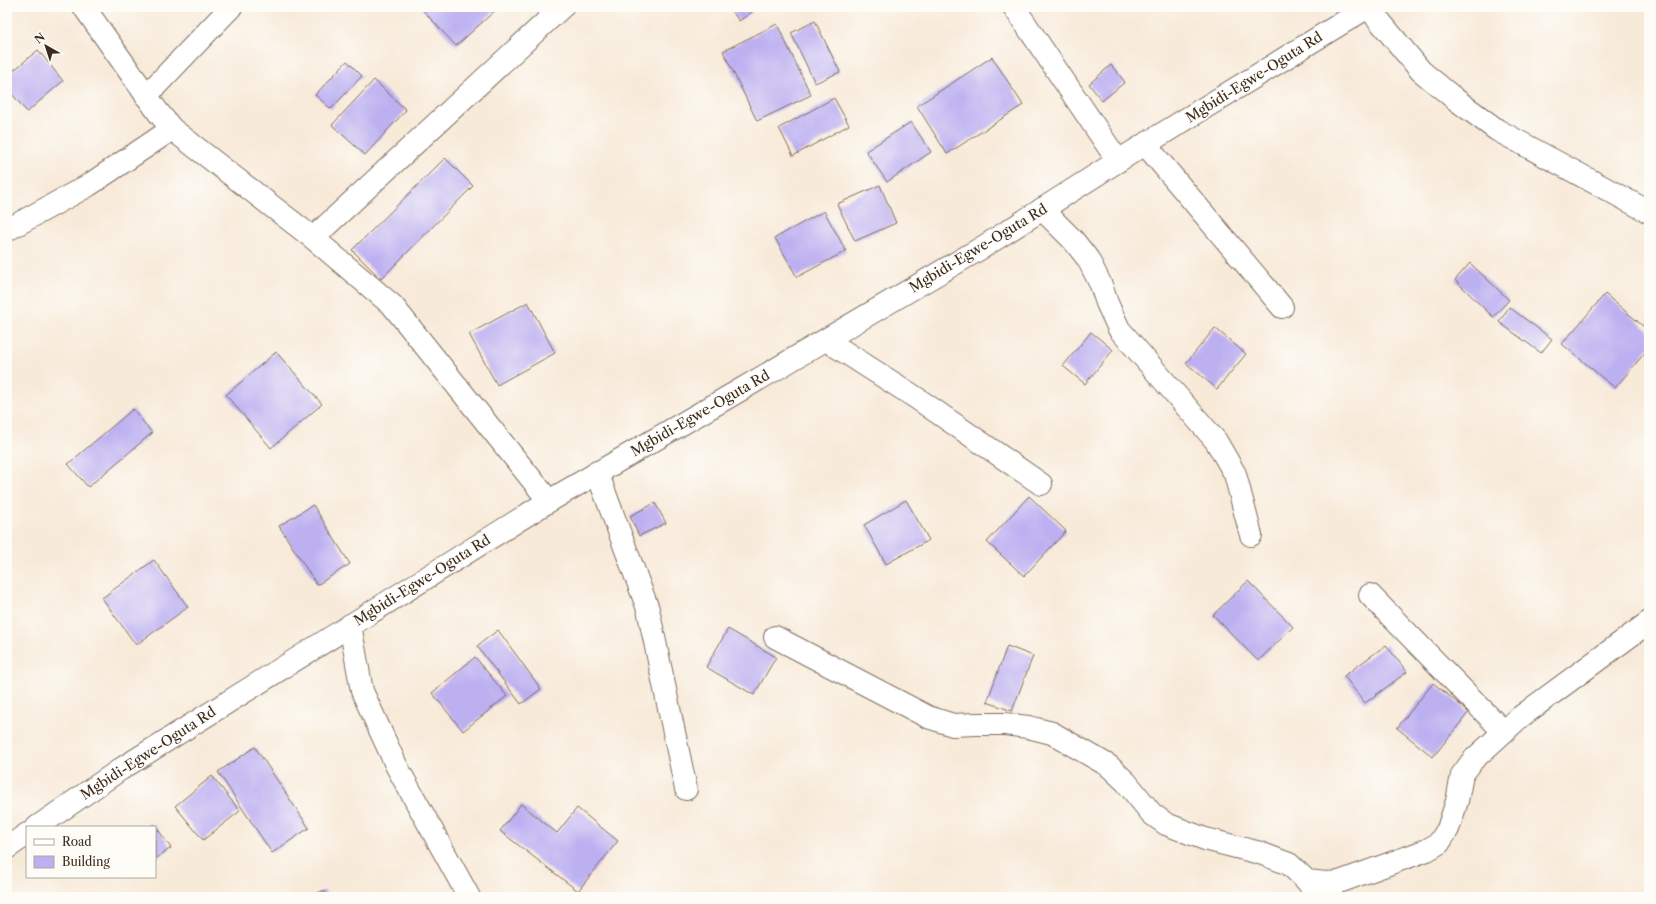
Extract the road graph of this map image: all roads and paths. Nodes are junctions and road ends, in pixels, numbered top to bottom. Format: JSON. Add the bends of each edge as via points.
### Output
{"nodes":[{"id":1,"x":84,"y":7,"type":"edge"},
{"id":2,"x":232,"y":7,"type":"edge"},
{"id":3,"x":562,"y":7,"type":"edge"},
{"id":4,"x":1014,"y":7,"type":"edge"},
{"id":5,"x":1368,"y":7,"type":"edge"},
{"id":6,"x":146,"y":96,"type":"junction"},
{"id":7,"x":172,"y":129,"type":"junction"},
{"id":8,"x":1145,"y":144,"type":"junction"},
{"id":9,"x":1118,"y":161,"type":"junction"},
{"id":10,"x":1042,"y":209,"type":"junction"},
{"id":11,"x":1649,"y":212,"type":"edge"},
{"id":12,"x":7,"y":230,"type":"edge"},
{"id":13,"x":313,"y":238,"type":"junction"},
{"id":14,"x":1282,"y":307,"type":"dead end"},
{"id":15,"x":826,"y":340,"type":"junction"},
{"id":16,"x":597,"y":472,"type":"junction"},
{"id":17,"x":1041,"y":484,"type":"dead end"},
{"id":18,"x":549,"y":501,"type":"junction"},
{"id":19,"x":1251,"y":535,"type":"dead end"},
{"id":20,"x":1370,"y":595,"type":"dead end"},
{"id":21,"x":1649,"y":622,"type":"edge"},
{"id":22,"x":350,"y":625,"type":"junction"},
{"id":23,"x":775,"y":638,"type":"dead end"},
{"id":24,"x":1504,"y":732,"type":"junction"},
{"id":25,"x":686,"y":789,"type":"dead end"},
{"id":26,"x":38,"y":826,"type":"edge"},
{"id":27,"x":26,"y":835,"type":"edge"},
{"id":28,"x":7,"y":848,"type":"edge"},
{"id":29,"x":1312,"y":889,"type":"edge"},
{"id":30,"x":469,"y":897,"type":"edge"}],
"edges":[{"from":1,"to":6,"type":"street"},
{"from":2,"to":6,"type":"street"},
{"from":3,"to":13,"type":"street"},
{"from":4,"to":9,"type":"street"},
{"from":5,"to":8,"type":"street","name":"Mgbidi-Egwe-Oguta Rd"},
{"from":5,"to":11,"type":"street","via":[[1422,71],[1497,130]]},
{"from":6,"to":7,"type":"street"},
{"from":7,"to":12,"type":"street","via":[[89,185]]},
{"from":7,"to":13,"type":"street"},
{"from":8,"to":9,"type":"street","name":"Mgbidi-Egwe-Oguta Rd"},
{"from":8,"to":14,"type":"street"},
{"from":9,"to":10,"type":"street","name":"Mgbidi-Egwe-Oguta Rd"},
{"from":10,"to":15,"type":"street","name":"Mgbidi-Egwe-Oguta Rd"},
{"from":10,"to":19,"type":"street","via":[[1088,259],[1119,329],[1216,441],[1235,474]]},
{"from":13,"to":18,"type":"street","via":[[393,306]]},
{"from":15,"to":16,"type":"street","name":"Mgbidi-Egwe-Oguta Rd"},
{"from":15,"to":17,"type":"street","via":[[915,397]]},
{"from":16,"to":18,"type":"street","name":"Mgbidi-Egwe-Oguta Rd"},
{"from":16,"to":25,"type":"street","via":[[648,609]]},
{"from":18,"to":22,"type":"street","name":"Mgbidi-Egwe-Oguta Rd"},
{"from":20,"to":24,"type":"street"},
{"from":21,"to":24,"type":"street","via":[[1519,718]]},
{"from":22,"to":26,"type":"street","name":"Mgbidi-Egwe-Oguta Rd","via":[[120,768]]},
{"from":22,"to":30,"type":"street","via":[[362,691],[397,767]]},
{"from":23,"to":29,"type":"street","via":[[928,717],[953,725],[1005,724],[1052,733],[1109,766],[1152,814],[1166,824],[1205,839],[1260,853],[1289,864]]},
{"from":24,"to":29,"type":"street","via":[[1473,760],[1462,775],[1448,829],[1439,843],[1339,882],[1326,883]]},
{"from":27,"to":28,"type":"street"}]}
